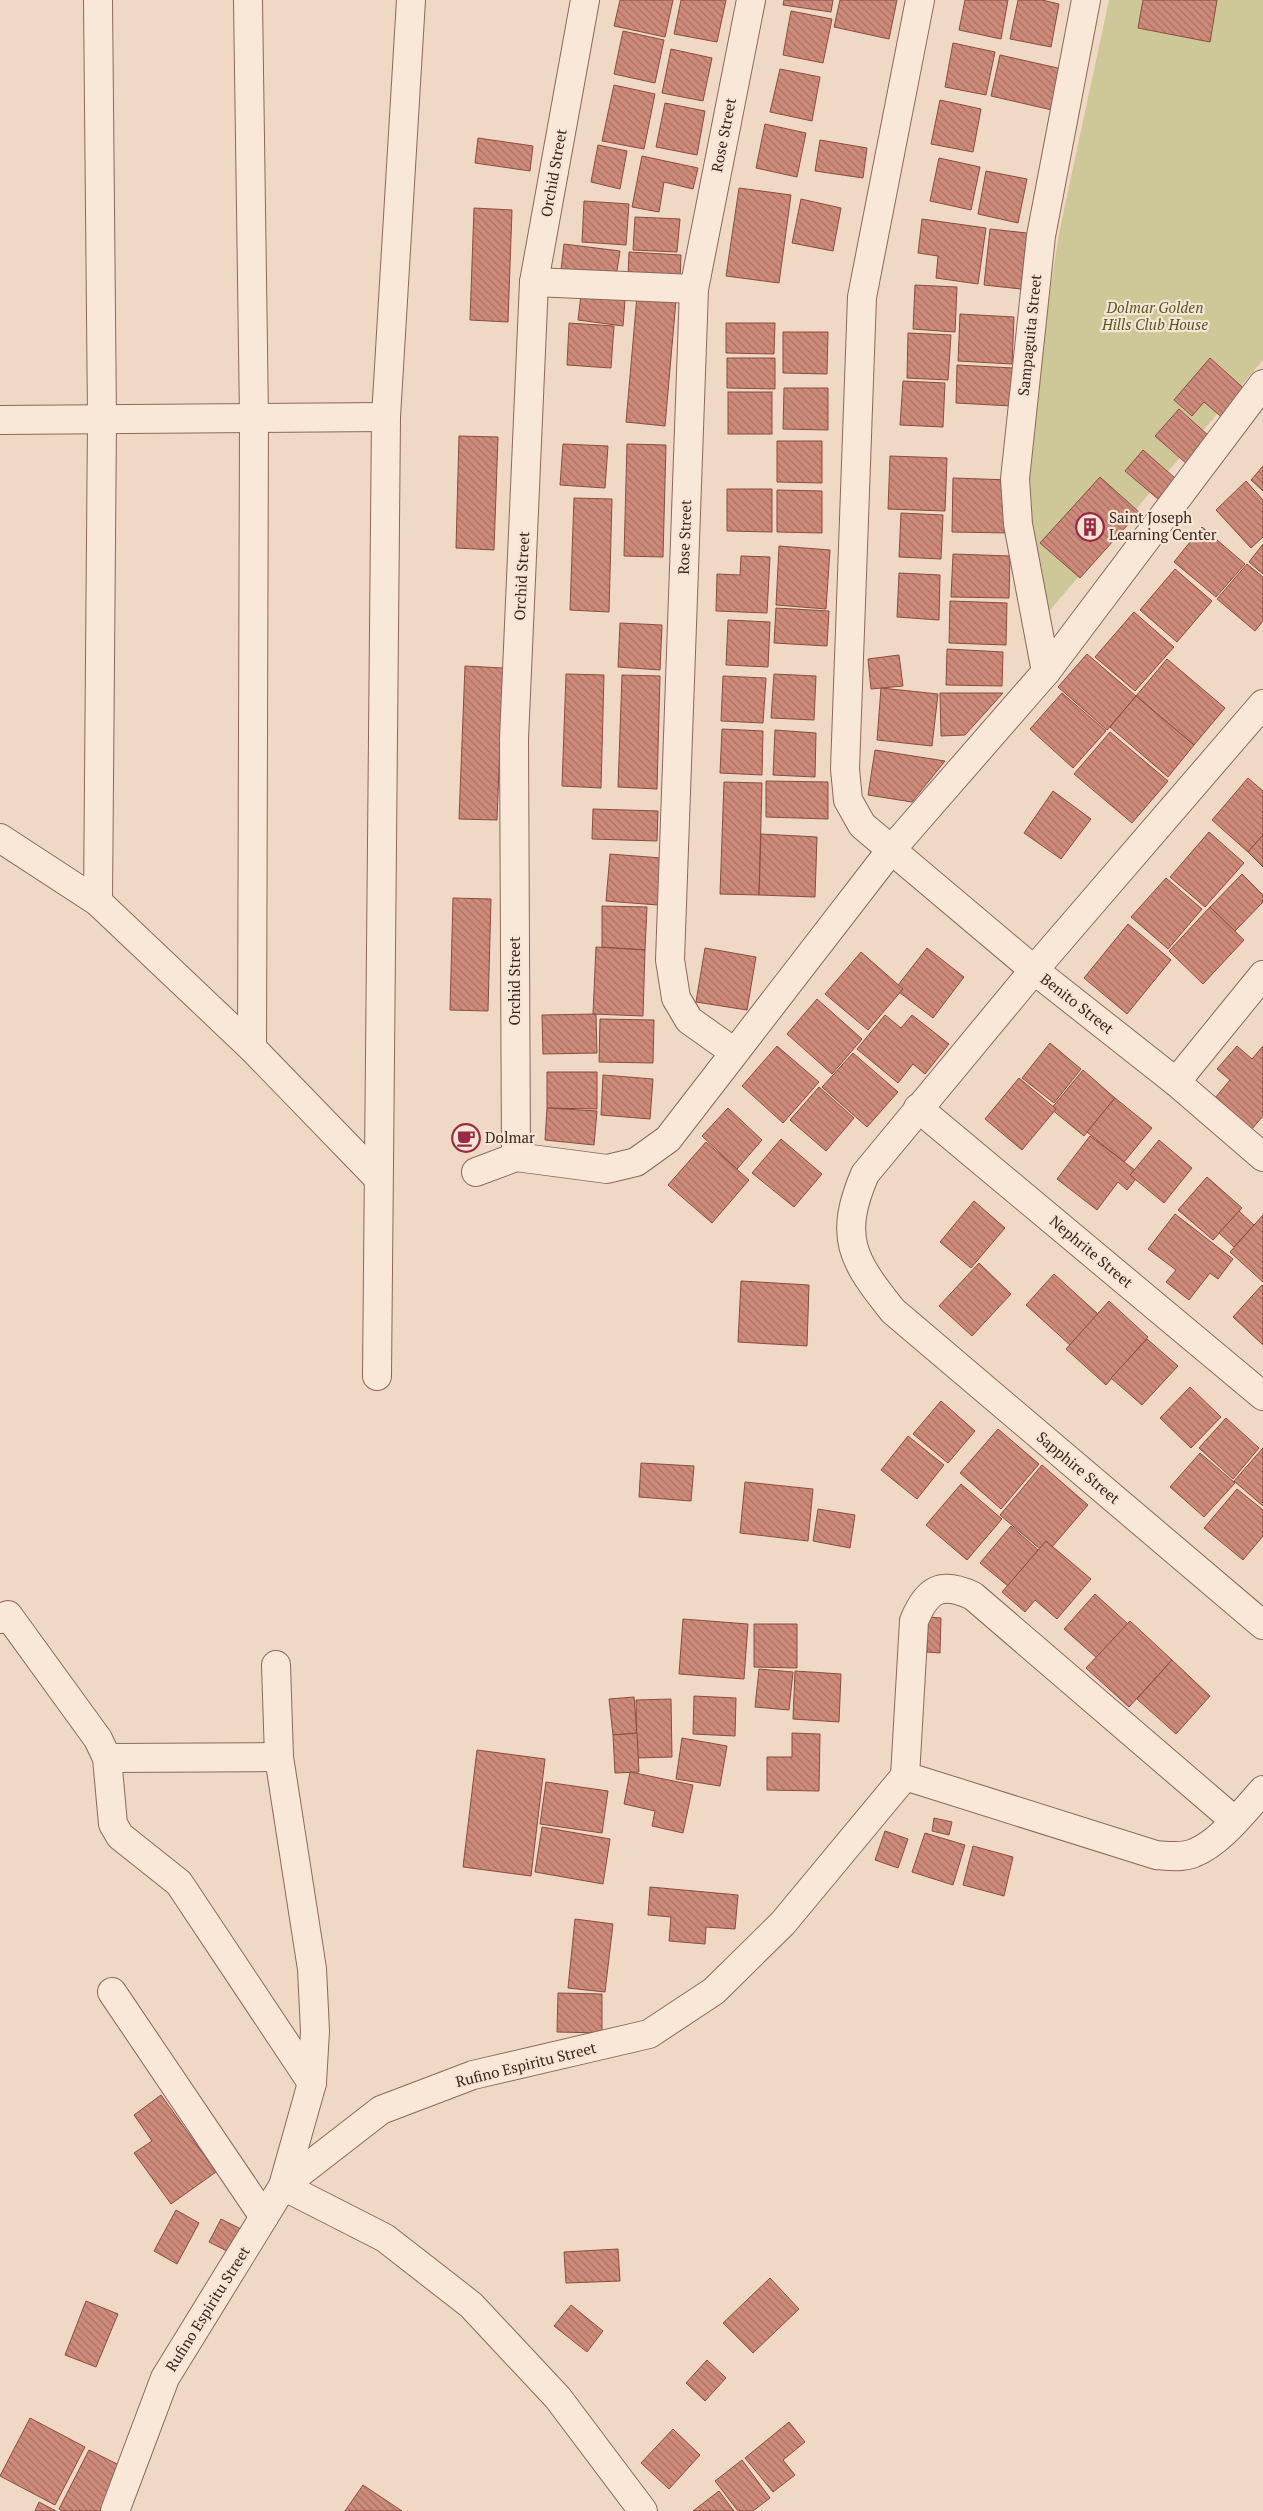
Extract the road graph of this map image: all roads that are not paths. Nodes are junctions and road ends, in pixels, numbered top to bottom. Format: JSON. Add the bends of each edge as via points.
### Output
{"nodes":[{"id":1,"x":98,"y":0,"type":"edge"},
{"id":2,"x":248,"y":0,"type":"edge"},
{"id":3,"x":411,"y":0,"type":"edge"},
{"id":4,"x":585,"y":0,"type":"edge"},
{"id":5,"x":751,"y":0,"type":"edge"},
{"id":6,"x":920,"y":0,"type":"edge"},
{"id":7,"x":1086,"y":0,"type":"edge"},
{"id":8,"x":534,"y":282,"type":"junction"},
{"id":9,"x":694,"y":289,"type":"junction"},
{"id":10,"x":1263,"y":384,"type":"edge"},
{"id":11,"x":386,"y":417,"type":"junction"},
{"id":12,"x":254,"y":418,"type":"junction"},
{"id":13,"x":102,"y":419,"type":"junction"},
{"id":14,"x":0,"y":420,"type":"edge"},
{"id":15,"x":1046,"y":672,"type":"junction"},
{"id":16,"x":1263,"y":704,"type":"edge"},
{"id":17,"x":0,"y":838,"type":"edge"},
{"id":18,"x":891,"y":850,"type":"junction"},
{"id":19,"x":98,"y":902,"type":"junction"},
{"id":20,"x":1034,"y":970,"type":"junction"},
{"id":21,"x":1263,"y":975,"type":"edge"},
{"id":22,"x":252,"y":1048,"type":"junction"},
{"id":23,"x":734,"y":1052,"type":"junction"},
{"id":24,"x":1176,"y":1082,"type":"junction"},
{"id":25,"x":918,"y":1108,"type":"junction"},
{"id":26,"x":516,"y":1157,"type":"junction"},
{"id":27,"x":1263,"y":1157,"type":"edge"},
{"id":28,"x":476,"y":1172,"type":"dead end"},
{"id":29,"x":377,"y":1177,"type":"junction"},
{"id":30,"x":377,"y":1376,"type":"dead end"},
{"id":31,"x":1263,"y":1396,"type":"edge"},
{"id":32,"x":0,"y":1619,"type":"edge"},
{"id":33,"x":1263,"y":1625,"type":"edge"},
{"id":34,"x":276,"y":1665,"type":"dead end"},
{"id":35,"x":279,"y":1757,"type":"junction"},
{"id":36,"x":106,"y":1758,"type":"junction"},
{"id":37,"x":905,"y":1776,"type":"junction"},
{"id":38,"x":1263,"y":1790,"type":"edge"},
{"id":39,"x":1235,"y":1821,"type":"junction"},
{"id":40,"x":112,"y":1992,"type":"dead end"},
{"id":41,"x":312,"y":2083,"type":"junction"},
{"id":42,"x":283,"y":2186,"type":"junction"},
{"id":43,"x":264,"y":2217,"type":"junction"},
{"id":44,"x":115,"y":2511,"type":"edge"},
{"id":45,"x":644,"y":2511,"type":"edge"}],
"edges":[{"from":1,"to":13,"type":"street"},
{"from":2,"to":12,"type":"street"},
{"from":3,"to":11,"type":"street"},
{"from":4,"to":8,"type":"street","name":"Orchid Street"},
{"from":5,"to":9,"type":"street","name":"Rose Street"},
{"from":6,"to":18,"type":"street","name":"Benito Street","via":[[862,297],[846,739],[848,800],[862,825]]},
{"from":7,"to":15,"type":"street","name":"Sampaguita Street","via":[[1041,236],[1015,479],[1018,524]]},
{"from":8,"to":9,"type":"street"},
{"from":8,"to":26,"type":"street","name":"Orchid Street","via":[[514,739]]},
{"from":9,"to":23,"type":"street","name":"Rose Street","via":[[670,960],[676,998],[689,1020]]},
{"from":10,"to":15,"type":"street"},
{"from":11,"to":12,"type":"street"},
{"from":11,"to":29,"type":"street"},
{"from":12,"to":13,"type":"street"},
{"from":12,"to":22,"type":"street"},
{"from":13,"to":14,"type":"street"},
{"from":13,"to":19,"type":"street"},
{"from":15,"to":18,"type":"street"},
{"from":16,"to":20,"type":"street","name":"Sapphire Street"},
{"from":17,"to":19,"type":"street"},
{"from":18,"to":20,"type":"street","name":"Benito Street"},
{"from":18,"to":23,"type":"street"},
{"from":19,"to":22,"type":"street"},
{"from":20,"to":24,"type":"street","name":"Benito Street"},
{"from":20,"to":25,"type":"street","name":"Sapphire Street"},
{"from":21,"to":24,"type":"street"},
{"from":22,"to":29,"type":"street"},
{"from":23,"to":26,"type":"street","via":[[668,1138],[636,1162],[607,1169]]},
{"from":24,"to":27,"type":"street","name":"Benito Street"},
{"from":25,"to":31,"type":"street","name":"Nephrite Street"},
{"from":25,"to":33,"type":"street","name":"Sapphire Street","via":[[865,1174],[854,1199],[850,1237],[866,1277],[893,1311]]},
{"from":26,"to":28,"type":"street"},
{"from":29,"to":30,"type":"street"},
{"from":32,"to":36,"type":"street","via":[[8,1615],[98,1739]]},
{"from":34,"to":35,"type":"street"},
{"from":35,"to":36,"type":"street"},
{"from":35,"to":41,"type":"street","via":[[312,1969],[315,2031]]},
{"from":36,"to":41,"type":"street","via":[[113,1824],[120,1836],[179,1883]]},
{"from":37,"to":39,"type":"street","via":[[1156,1855],[1176,1857],[1195,1853]]},
{"from":37,"to":39,"type":"street","via":[[914,1621],[921,1603],[936,1590],[955,1588],[973,1596]]},
{"from":37,"to":42,"type":"street","name":"Rufino Espiritu Street","via":[[783,1923],[714,1991],[649,2034],[473,2074],[381,2110]]},
{"from":38,"to":39,"type":"street"},
{"from":40,"to":43,"type":"street"},
{"from":41,"to":42,"type":"street"},
{"from":42,"to":43,"type":"street","name":"Rufino Espiritu Street"},
{"from":42,"to":45,"type":"street","via":[[385,2238],[471,2304],[558,2398]]},
{"from":43,"to":44,"type":"street","name":"Rufino Espiritu Street","via":[[165,2378]]}]}
